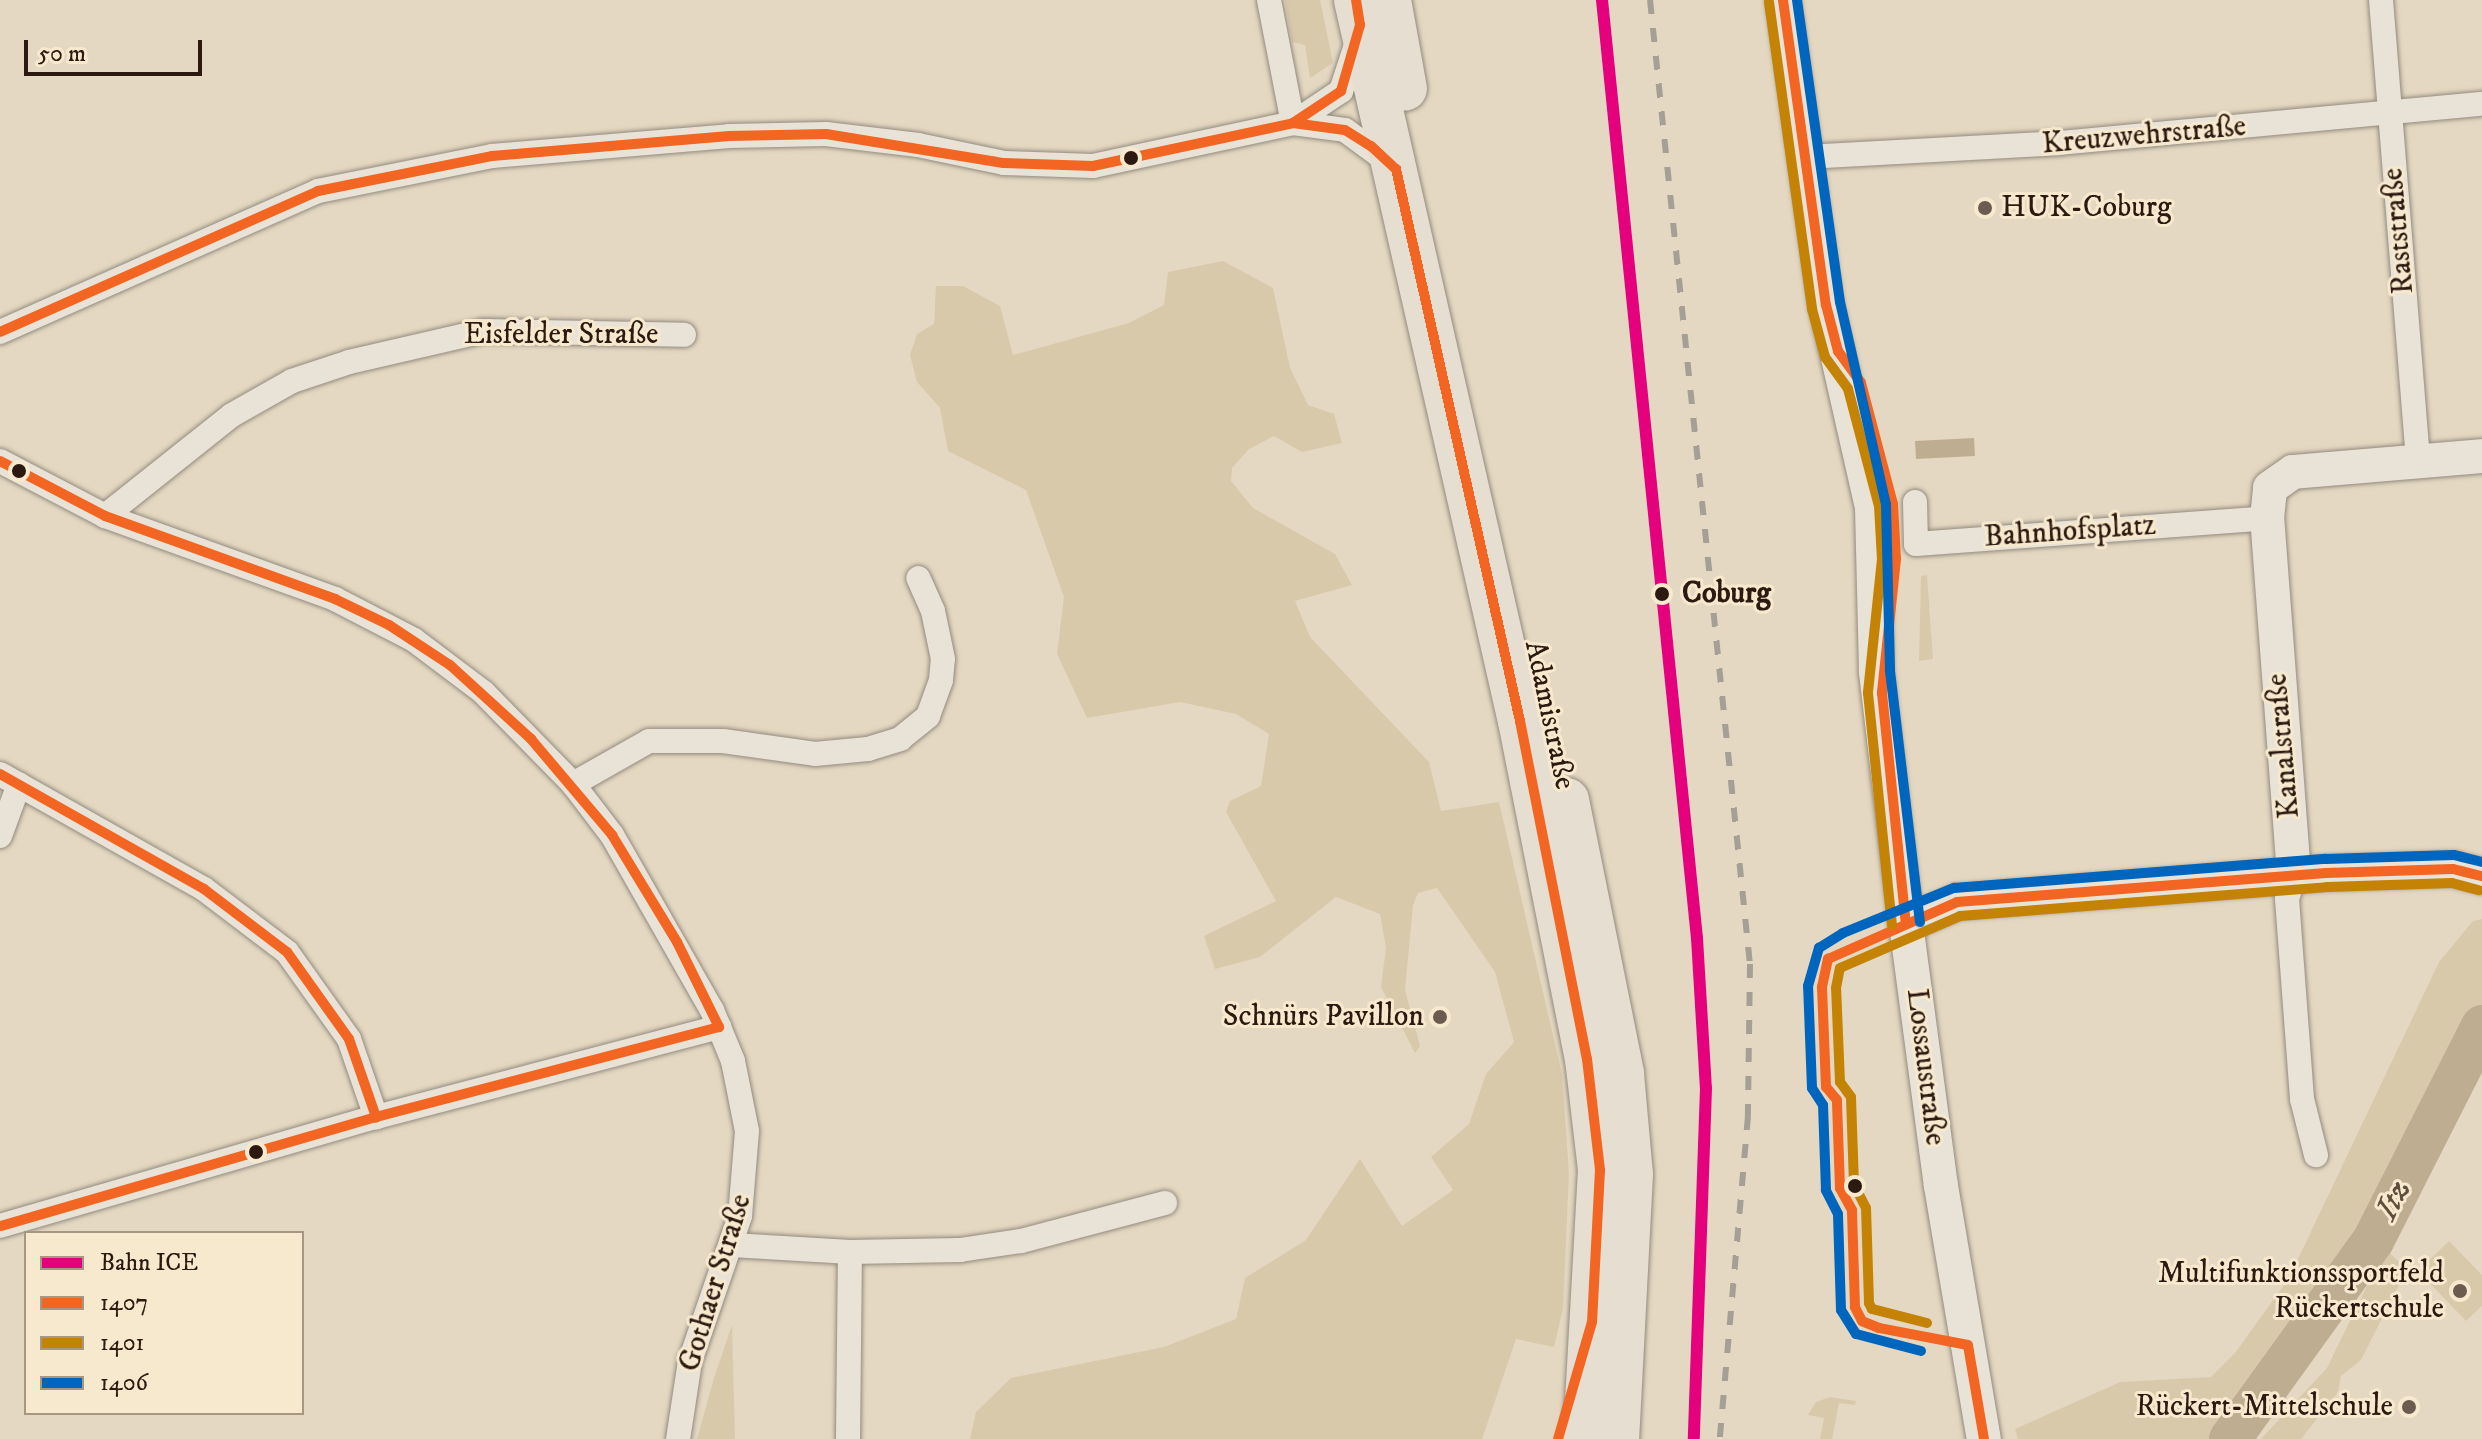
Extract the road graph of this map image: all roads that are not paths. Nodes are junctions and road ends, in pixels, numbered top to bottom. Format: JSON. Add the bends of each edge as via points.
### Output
{"nodes":[{"id":1,"x":1269,"y":0,"type":"edge"},
{"id":2,"x":1783,"y":0,"type":"edge"},
{"id":3,"x":2381,"y":0,"type":"edge"},
{"id":4,"x":1368,"y":8,"type":"edge"},
{"id":5,"x":2482,"y":104,"type":"edge"},
{"id":6,"x":2390,"y":115,"type":"junction"},
{"id":7,"x":1293,"y":123,"type":"junction"},
{"id":8,"x":1804,"y":157,"type":"junction"},
{"id":9,"x":1396,"y":169,"type":"junction"},
{"id":10,"x":0,"y":332,"type":"edge"},
{"id":11,"x":684,"y":335,"type":"dead end"},
{"id":12,"x":2482,"y":456,"type":"edge"},
{"id":13,"x":0,"y":461,"type":"edge"},
{"id":14,"x":2418,"y":462,"type":"junction"},
{"id":15,"x":1915,"y":502,"type":"dead end"},
{"id":16,"x":105,"y":516,"type":"junction"},
{"id":17,"x":2267,"y":518,"type":"junction"},
{"id":18,"x":918,"y":578,"type":"dead end"},
{"id":19,"x":9,"y":779,"type":"edge"},
{"id":20,"x":573,"y":784,"type":"junction"},
{"id":21,"x":0,"y":836,"type":"edge"},
{"id":22,"x":2294,"y":875,"type":"junction"},
{"id":23,"x":2482,"y":876,"type":"edge"},
{"id":24,"x":1906,"y":924,"type":"junction"},
{"id":25,"x":719,"y":1027,"type":"junction"},
{"id":26,"x":376,"y":1117,"type":"junction"},
{"id":27,"x":2316,"y":1155,"type":"dead end"},
{"id":28,"x":1165,"y":1203,"type":"dead end"},
{"id":29,"x":0,"y":1226,"type":"edge"},
{"id":30,"x":732,"y":1245,"type":"junction"},
{"id":31,"x":850,"y":1252,"type":"junction"},
{"id":32,"x":1592,"y":1322,"type":"junction"},
{"id":33,"x":1978,"y":1432,"type":"edge"},
{"id":34,"x":678,"y":1439,"type":"edge"},
{"id":35,"x":848,"y":1439,"type":"edge"},
{"id":36,"x":1558,"y":1439,"type":"edge"},
{"id":37,"x":1585,"y":1439,"type":"edge"},
{"id":38,"x":1617,"y":1439,"type":"edge"}],
"edges":[{"from":1,"to":7,"type":"street"},
{"from":2,"to":8,"type":"street","name":"Lossaustraße"},
{"from":3,"to":6,"type":"street","name":"Raststraße"},
{"from":4,"to":7,"type":"street","via":[[1341,91]]},
{"from":4,"to":9,"type":"highway","name":"Adamistraße"},
{"from":4,"to":38,"type":"highway","name":"Adamistraße","via":[[1549,716],[1622,1074],[1631,1174]]},
{"from":5,"to":6,"type":"street","name":"Kreuzwehrstraße"},
{"from":6,"to":8,"type":"street","name":"Kreuzwehrstraße","via":[[2059,143]]},
{"from":6,"to":14,"type":"street","name":"Raststraße"},
{"from":7,"to":9,"type":"street","via":[[1345,130]]},
{"from":7,"to":10,"type":"street","via":[[1093,166],[1004,163],[826,134],[729,136],[492,156],[371,177],[307,195]]},
{"from":8,"to":24,"type":"street","name":"Lossaustraße","via":[[1826,305],[1838,351],[1861,383],[1893,504],[1896,559],[1882,693]]},
{"from":9,"to":32,"type":"highway","name":"Adamistraße","via":[[1520,721],[1587,1059],[1600,1170]]},
{"from":11,"to":16,"type":"street","name":"Eisfelder Straße","via":[[483,331],[349,362],[292,381],[232,415]]},
{"from":12,"to":14,"type":"street"},
{"from":13,"to":16,"type":"street","name":"Gothaer Straße"},
{"from":14,"to":17,"type":"street","name":"Kanalstraße","via":[[2314,469],[2276,480],[2268,495]]},
{"from":15,"to":17,"type":"street","name":"Bahnhofsplatz","via":[[1916,544]]},
{"from":16,"to":20,"type":"street","name":"Gothaer Straße","via":[[335,599],[389,625],[483,692]]},
{"from":17,"to":22,"type":"street","name":"Kanalstraße"},
{"from":18,"to":20,"type":"street","via":[[933,611],[943,659],[941,680],[928,716],[900,739],[868,749],[815,754],[673,738],[637,745]]},
{"from":19,"to":21,"type":"street"},
{"from":19,"to":26,"type":"street","via":[[204,889],[287,952],[349,1039]]},
{"from":20,"to":25,"type":"street","name":"Gothaer Straße","via":[[636,872]]},
{"from":22,"to":23,"type":"street","via":[[2425,869]]},
{"from":22,"to":24,"type":"street","via":[[1957,902]]},
{"from":22,"to":27,"type":"street","name":"Kanalstraße","via":[[2287,899],[2301,1084]]},
{"from":24,"to":33,"type":"street","name":"Lossaustraße"},
{"from":25,"to":26,"type":"street"},
{"from":25,"to":30,"type":"street","name":"Gothaer Straße","via":[[743,1096],[747,1131],[748,1167]]},
{"from":26,"to":29,"type":"street"},
{"from":28,"to":31,"type":"street","via":[[1021,1241],[960,1250]]},
{"from":30,"to":31,"type":"street"},
{"from":30,"to":34,"type":"street","name":"Gothaer Straße","via":[[690,1361]]},
{"from":31,"to":35,"type":"street"},
{"from":32,"to":36,"type":"highway"},
{"from":32,"to":37,"type":"highway","name":"Adamistraße"}]}
